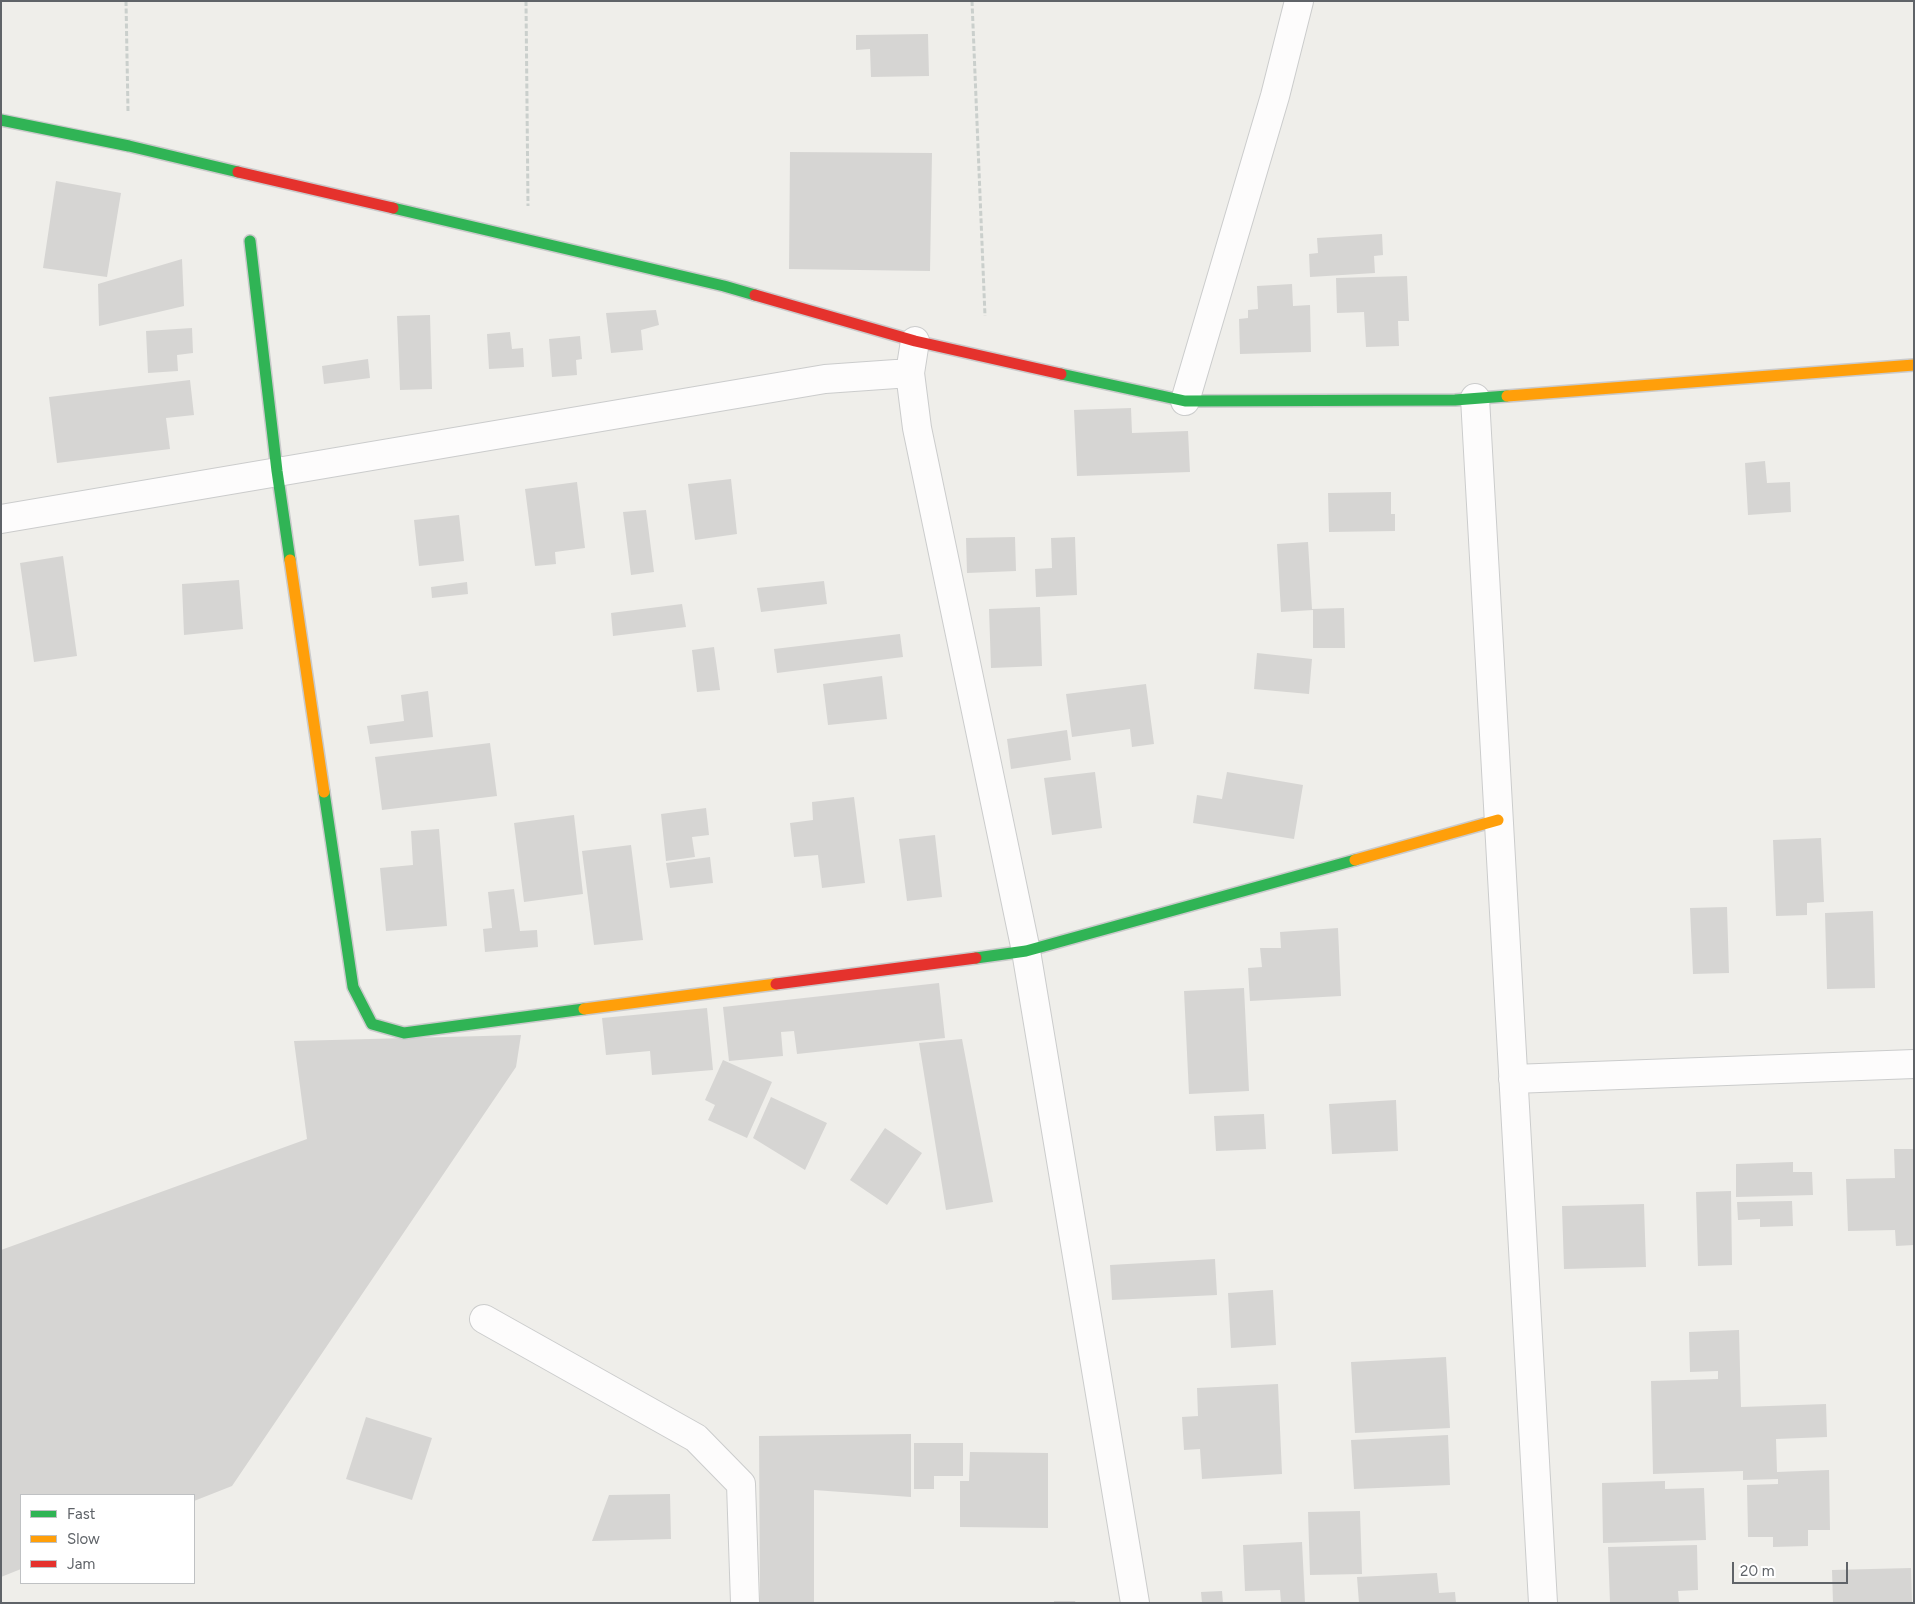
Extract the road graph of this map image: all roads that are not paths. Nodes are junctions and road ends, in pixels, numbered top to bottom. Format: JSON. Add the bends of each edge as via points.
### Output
{"nodes":[{"id":1,"x":1299,"y":1,"type":"edge"},
{"id":2,"x":1,"y":120,"type":"edge"},
{"id":3,"x":250,"y":241,"type":"dead end"},
{"id":4,"x":915,"y":341,"type":"junction"},
{"id":5,"x":1914,"y":366,"type":"edge"},
{"id":6,"x":910,"y":373,"type":"junction"},
{"id":7,"x":1474,"y":398,"type":"junction"},
{"id":8,"x":1185,"y":400,"type":"junction"},
{"id":9,"x":278,"y":471,"type":"junction"},
{"id":10,"x":1,"y":519,"type":"edge"},
{"id":11,"x":1498,"y":820,"type":"junction"},
{"id":12,"x":1026,"y":950,"type":"junction"},
{"id":13,"x":1914,"y":1064,"type":"edge"},
{"id":14,"x":1513,"y":1079,"type":"junction"},
{"id":15,"x":484,"y":1319,"type":"dead end"},
{"id":16,"x":744,"y":1603,"type":"edge"},
{"id":17,"x":1135,"y":1603,"type":"edge"},
{"id":18,"x":1543,"y":1603,"type":"edge"}],
"edges":[{"from":1,"to":8,"type":"street","via":[[1276,96]]},
{"from":2,"to":4,"type":"street","via":[[129,146],[724,286]]},
{"from":3,"to":9,"type":"street"},
{"from":4,"to":6,"type":"street"},
{"from":4,"to":8,"type":"street"},
{"from":5,"to":7,"type":"street"},
{"from":6,"to":9,"type":"street","via":[[825,379]]},
{"from":6,"to":12,"type":"street","via":[[917,428]]},
{"from":7,"to":8,"type":"street"},
{"from":7,"to":11,"type":"street"},
{"from":9,"to":10,"type":"street"},
{"from":9,"to":12,"type":"street","via":[[352,987],[372,1024],[404,1033]]},
{"from":11,"to":12,"type":"street"},
{"from":11,"to":14,"type":"street"},
{"from":12,"to":17,"type":"street"},
{"from":13,"to":14,"type":"street"},
{"from":14,"to":18,"type":"street"},
{"from":15,"to":16,"type":"street","via":[[696,1438],[741,1484]]}]}
